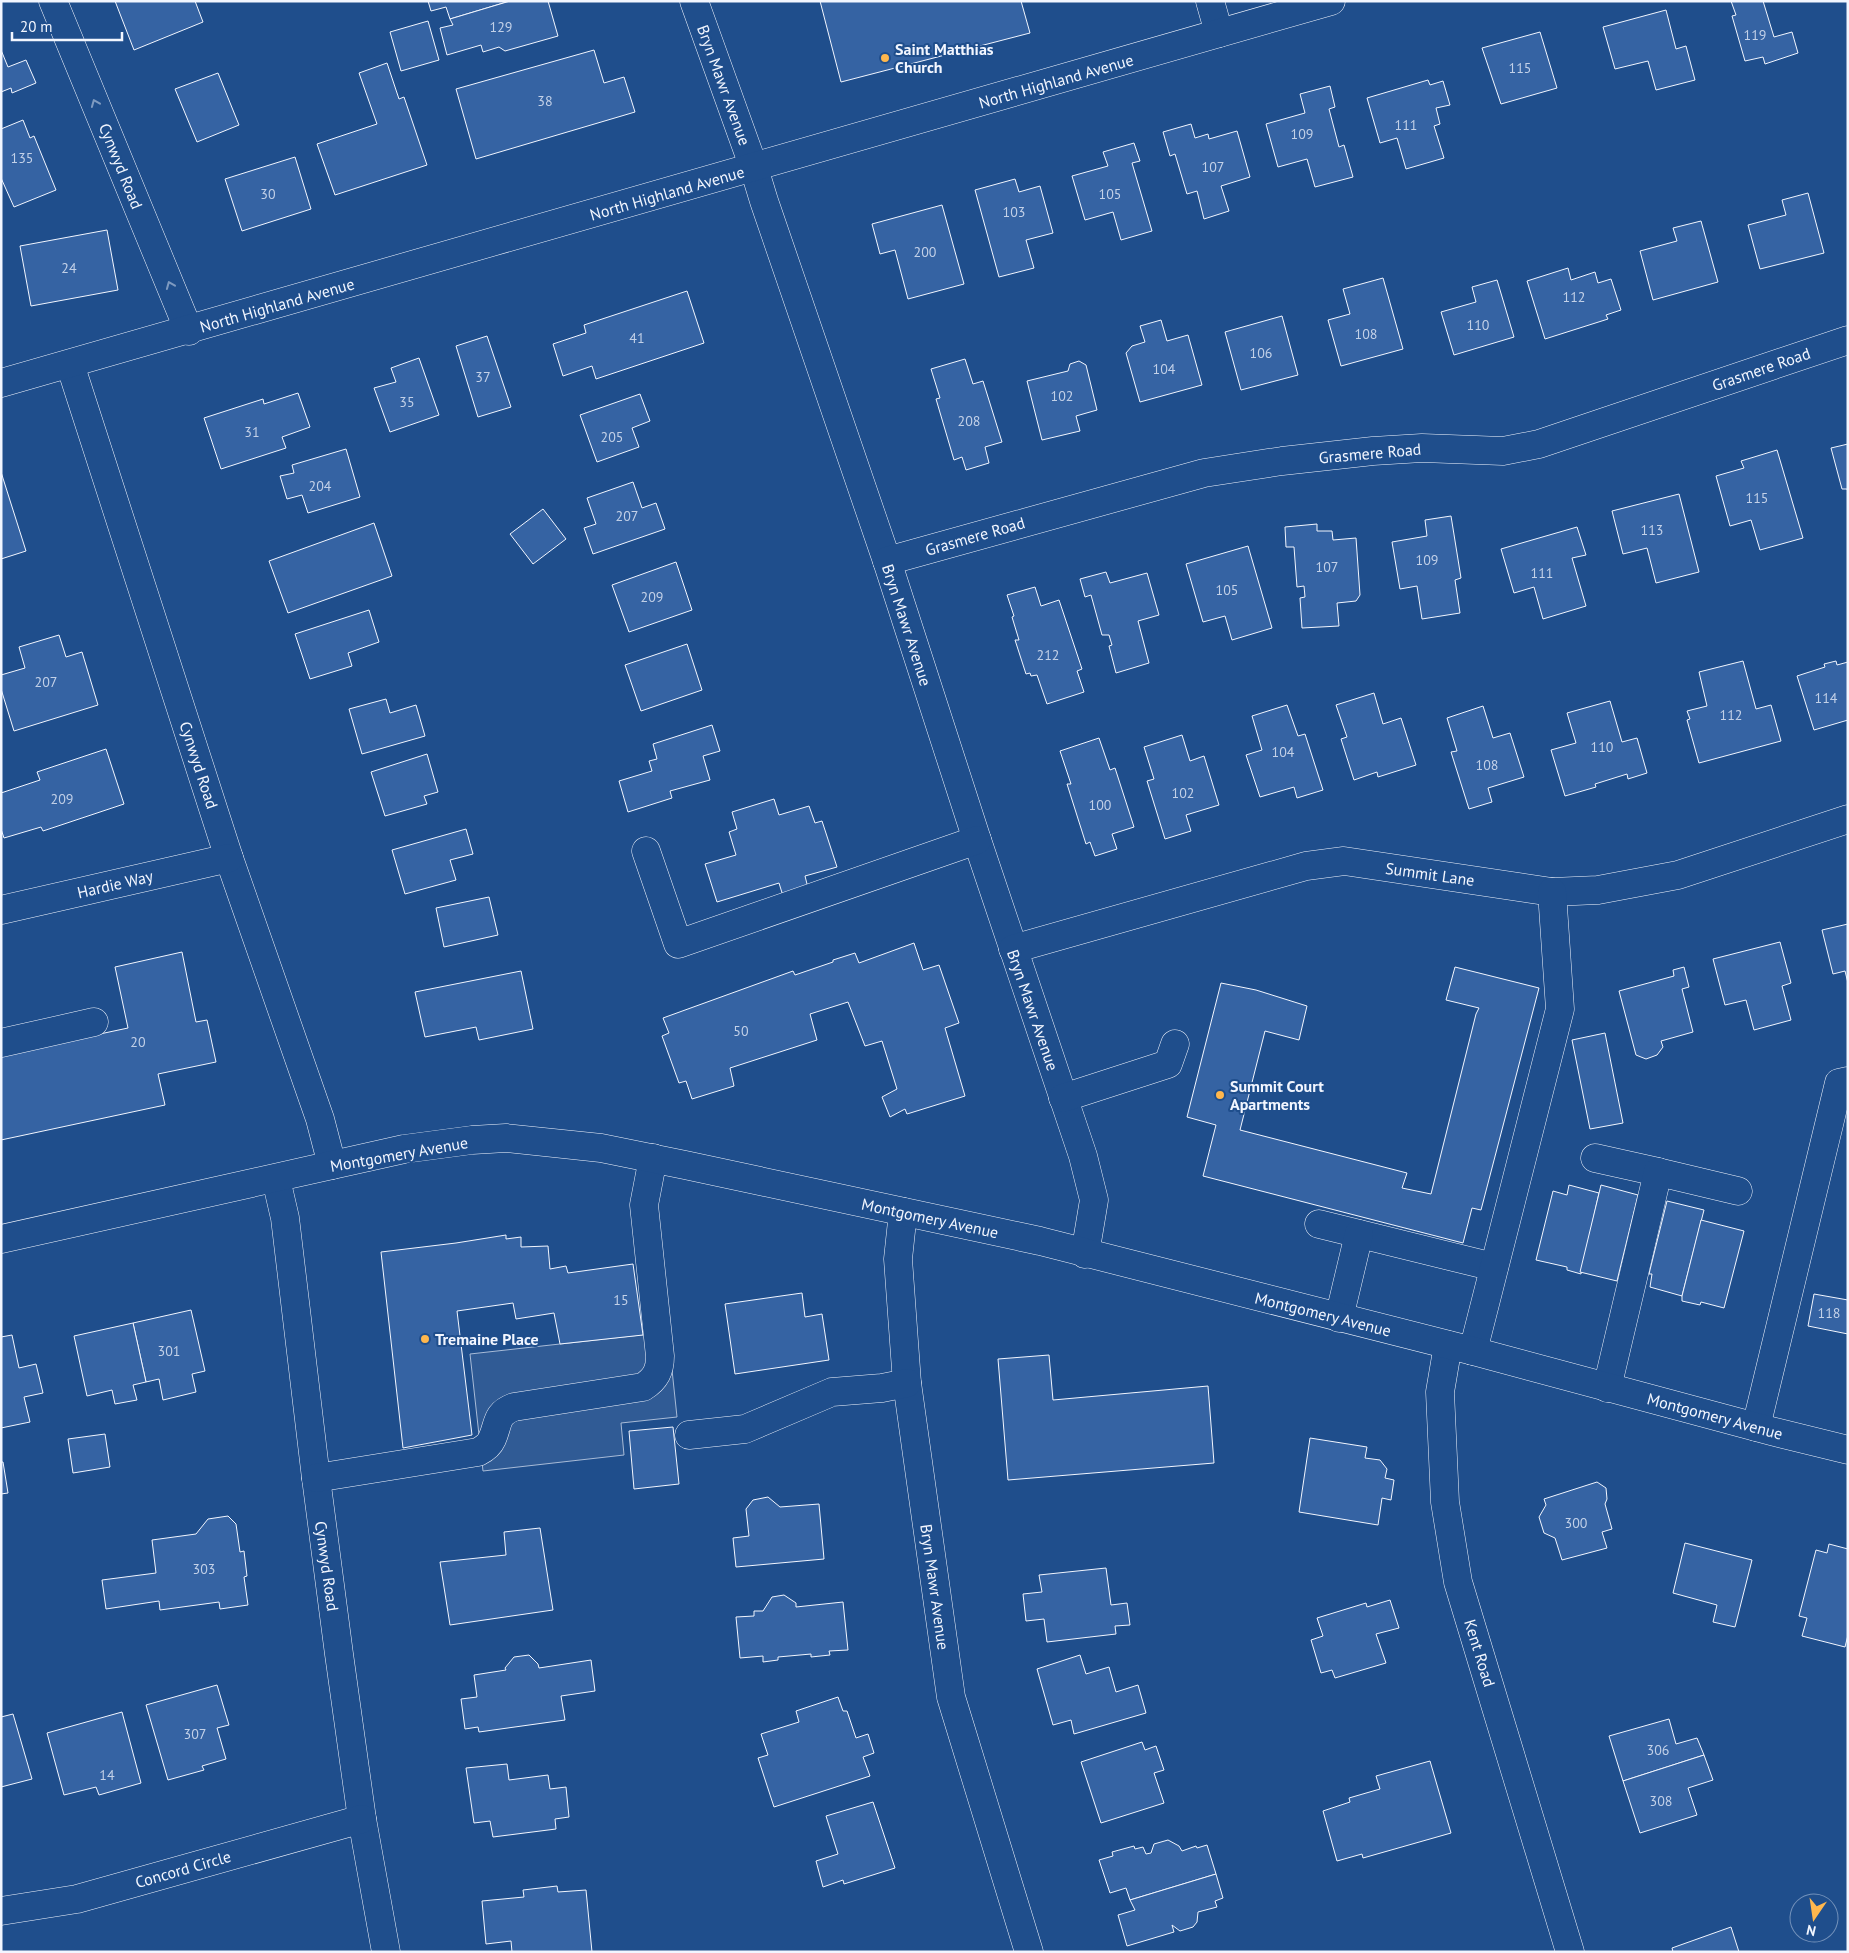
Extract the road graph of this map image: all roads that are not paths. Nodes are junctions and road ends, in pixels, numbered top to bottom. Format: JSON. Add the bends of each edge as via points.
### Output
{"nodes":[{"id":1,"x":53,"y":1,"type":"edge"},
{"id":2,"x":694,"y":1,"type":"edge"},
{"id":3,"x":1210,"y":1,"type":"edge"},
{"id":4,"x":1331,"y":1,"type":"edge"},
{"id":5,"x":1219,"y":33,"type":"junction"},
{"id":6,"x":754,"y":168,"type":"junction"},
{"id":7,"x":189,"y":330,"type":"junction"},
{"id":8,"x":1848,"y":340,"type":"edge"},
{"id":9,"x":70,"y":364,"type":"junction"},
{"id":10,"x":1,"y":384,"type":"edge"},
{"id":11,"x":887,"y":561,"type":"junction"},
{"id":12,"x":1848,"y":819,"type":"edge"},
{"id":13,"x":976,"y":840,"type":"junction"},
{"id":14,"x":646,"y":851,"type":"dead end"},
{"id":15,"x":229,"y":858,"type":"junction"},
{"id":16,"x":1552,"y":892,"type":"junction"},
{"id":17,"x":1,"y":910,"type":"edge"},
{"id":18,"x":1013,"y":949,"type":"junction"},
{"id":19,"x":94,"y":1022,"type":"dead end"},
{"id":20,"x":1,"y":1043,"type":"edge"},
{"id":21,"x":1175,"y":1044,"type":"dead end"},
{"id":22,"x":1848,"y":1081,"type":"edge"},
{"id":23,"x":1063,"y":1098,"type":"junction"},
{"id":24,"x":653,"y":1158,"type":"junction"},
{"id":25,"x":1595,"y":1158,"type":"dead end"},
{"id":26,"x":332,"y":1165,"type":"junction"},
{"id":27,"x":1658,"y":1172,"type":"junction"},
{"id":28,"x":276,"y":1179,"type":"junction"},
{"id":29,"x":1738,"y":1191,"type":"dead end"},
{"id":30,"x":903,"y":1212,"type":"junction"},
{"id":31,"x":1319,"y":1224,"type":"dead end"},
{"id":32,"x":1359,"y":1234,"type":"junction"},
{"id":33,"x":1,"y":1239,"type":"edge"},
{"id":34,"x":1085,"y":1254,"type":"junction"},
{"id":35,"x":1494,"y":1267,"type":"junction"},
{"id":36,"x":1340,"y":1318,"type":"junction"},
{"id":37,"x":1460,"y":1348,"type":"junction"},
{"id":38,"x":907,"y":1383,"type":"junction"},
{"id":39,"x":1607,"y":1388,"type":"junction"},
{"id":40,"x":1756,"y":1427,"type":"junction"},
{"id":41,"x":689,"y":1435,"type":"dead end"},
{"id":42,"x":1848,"y":1450,"type":"edge"},
{"id":43,"x":316,"y":1478,"type":"junction"},
{"id":44,"x":362,"y":1819,"type":"junction"},
{"id":45,"x":1,"y":1911,"type":"edge"},
{"id":46,"x":386,"y":1952,"type":"edge"},
{"id":47,"x":1029,"y":1952,"type":"edge"},
{"id":48,"x":1570,"y":1952,"type":"edge"}],
"edges":[{"from":7,"to":1,"type":"street","name":"Cynwyd Road","one_way":true},
{"from":2,"to":6,"type":"street","name":"Bryn Mawr Avenue"},
{"from":3,"to":5,"type":"street"},
{"from":4,"to":5,"type":"street","name":"North Highland Avenue"},
{"from":5,"to":6,"type":"street","name":"North Highland Avenue"},
{"from":6,"to":7,"type":"street","name":"North Highland Avenue"},
{"from":6,"to":11,"type":"street","name":"Bryn Mawr Avenue"},
{"from":7,"to":9,"type":"street","name":"North Highland Avenue"},
{"from":8,"to":11,"type":"street","name":"Grasmere Road","via":[[1539,444],[1503,452],[1422,448],[1282,460],[1204,474]]},
{"from":9,"to":10,"type":"street","name":"North Highland Avenue"},
{"from":9,"to":15,"type":"street","name":"Cynwyd Road"},
{"from":11,"to":13,"type":"street","name":"Bryn Mawr Avenue"},
{"from":12,"to":16,"type":"street","name":"Summit Lane","via":[[1678,874],[1598,890]]},
{"from":13,"to":14,"type":"street","via":[[678,944]]},
{"from":13,"to":18,"type":"street","name":"Bryn Mawr Avenue"},
{"from":15,"to":17,"type":"street","name":"Hardie Way"},
{"from":15,"to":26,"type":"street","name":"Cynwyd Road","via":[[320,1119]]},
{"from":16,"to":18,"type":"street","name":"Summit Lane","via":[[1335,862],[1306,866]]},
{"from":16,"to":35,"type":"street","name":"Kent Road","via":[[1560,1008]]},
{"from":18,"to":23,"type":"street","name":"Bryn Mawr Avenue"},
{"from":19,"to":20,"type":"street"},
{"from":21,"to":23,"type":"street","via":[[1168,1064]]},
{"from":22,"to":40,"type":"street","via":[[1839,1084]]},
{"from":23,"to":34,"type":"street","name":"Bryn Mawr Avenue","via":[[1094,1200]]},
{"from":24,"to":26,"type":"street","name":"Montgomery Avenue","via":[[601,1148],[506,1138],[404,1149]]},
{"from":24,"to":30,"type":"street","name":"Montgomery Avenue"},
{"from":24,"to":43,"type":"street","via":[[644,1205],[660,1356],[660,1367],[652,1382],[643,1387],[505,1410],[495,1426],[492,1439],[478,1452]]},
{"from":25,"to":27,"type":"street"},
{"from":26,"to":28,"type":"street","name":"Montgomery Avenue"},
{"from":27,"to":29,"type":"street"},
{"from":27,"to":39,"type":"street"},
{"from":28,"to":33,"type":"street","name":"Montgomery Avenue"},
{"from":28,"to":43,"type":"street","name":"Cynwyd Road","via":[[285,1218]]},
{"from":30,"to":34,"type":"street","name":"Montgomery Avenue"},
{"from":30,"to":38,"type":"street","name":"Bryn Mawr Avenue","via":[[898,1259]]},
{"from":31,"to":32,"type":"street"},
{"from":32,"to":35,"type":"street"},
{"from":32,"to":36,"type":"street"},
{"from":34,"to":36,"type":"street","name":"Montgomery Avenue"},
{"from":35,"to":37,"type":"street","name":"Kent Road"},
{"from":36,"to":37,"type":"street","name":"Montgomery Avenue"},
{"from":37,"to":39,"type":"street","name":"Montgomery Avenue"},
{"from":37,"to":48,"type":"street","name":"Kent Road","via":[[1440,1392],[1446,1502],[1458,1582]]},
{"from":38,"to":41,"type":"street","via":[[832,1392],[745,1429]]},
{"from":38,"to":47,"type":"street","name":"Bryn Mawr Avenue","via":[[951,1696]]},
{"from":39,"to":40,"type":"street","name":"Montgomery Avenue"},
{"from":40,"to":42,"type":"street","name":"Montgomery Avenue"},
{"from":43,"to":44,"type":"street","name":"Cynwyd Road"},
{"from":44,"to":45,"type":"street","name":"Concord Circle","via":[[76,1899]]},
{"from":44,"to":46,"type":"street","name":"Cynwyd Road"}]}
